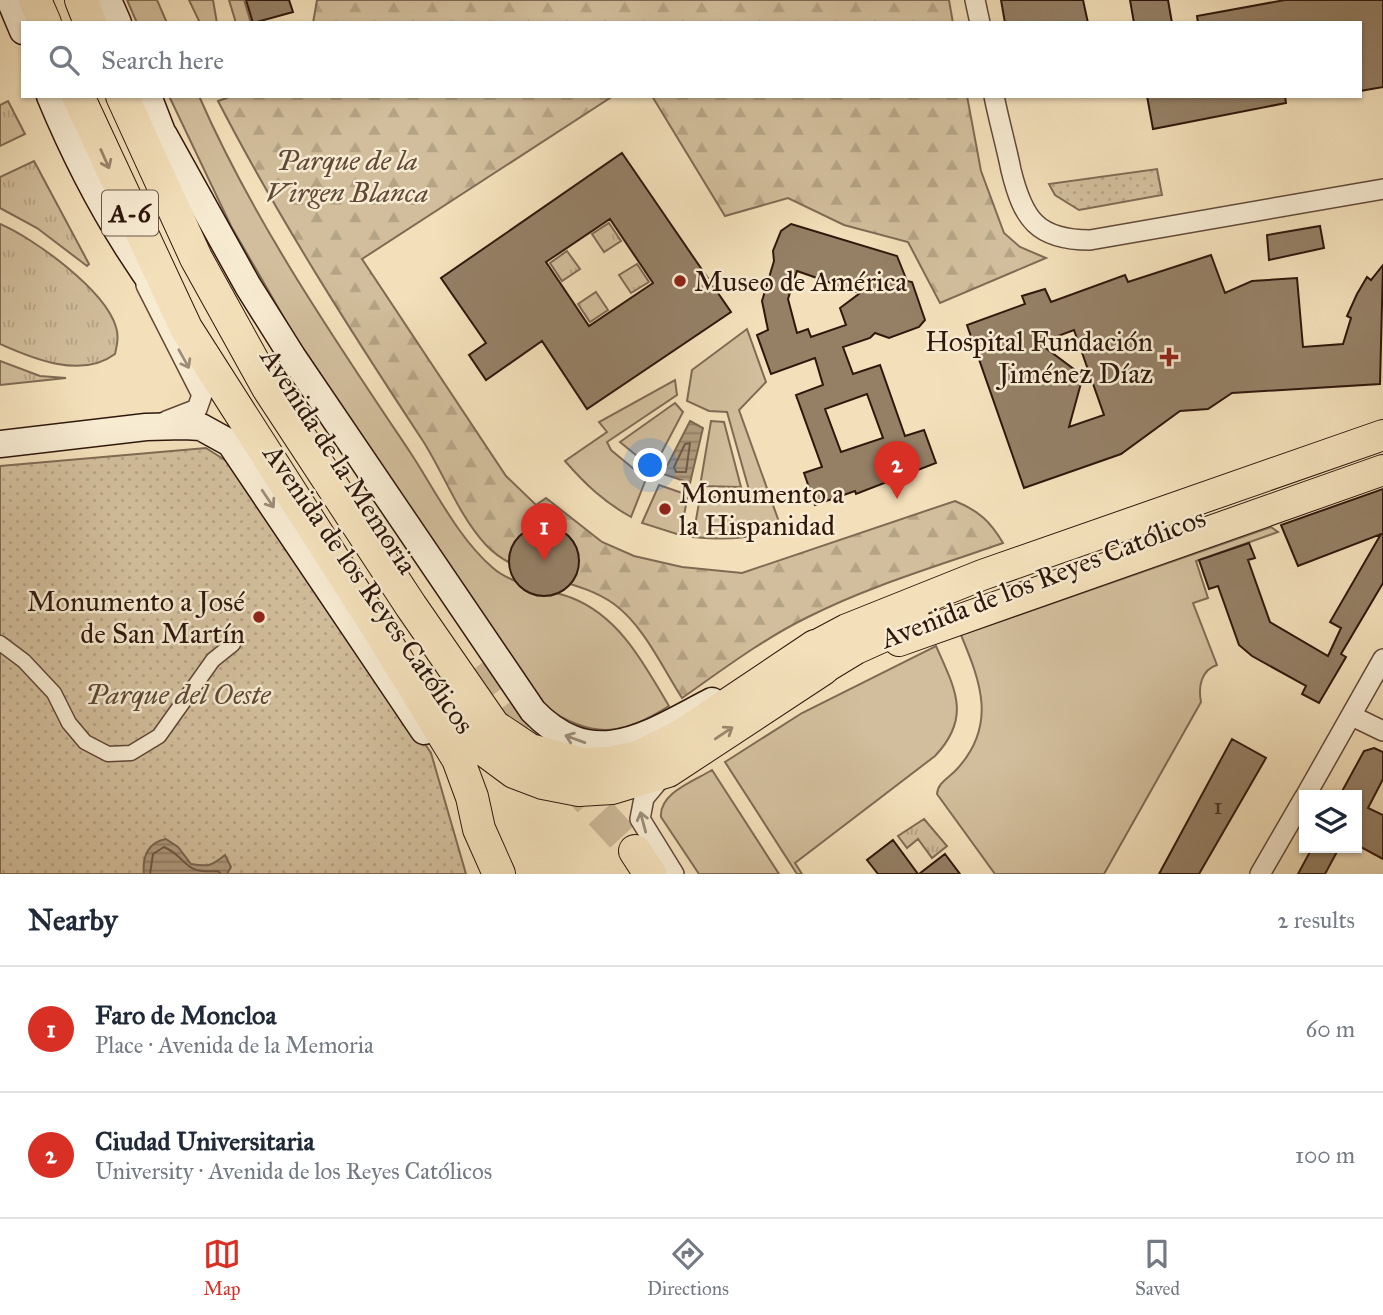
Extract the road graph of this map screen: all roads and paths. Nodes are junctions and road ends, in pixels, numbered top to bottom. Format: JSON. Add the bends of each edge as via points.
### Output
{"nodes":[{"id":1,"x":9,"y":0,"type":"edge"},
{"id":2,"x":35,"y":0,"type":"edge"},
{"id":3,"x":81,"y":0,"type":"edge"},
{"id":4,"x":108,"y":0,"type":"edge"},
{"id":5,"x":975,"y":0,"type":"edge"},
{"id":6,"x":44,"y":21,"type":"edge"},
{"id":7,"x":89,"y":21,"type":"edge"},
{"id":8,"x":117,"y":21,"type":"edge"},
{"id":9,"x":980,"y":21,"type":"edge"},
{"id":10,"x":21,"y":27,"type":"edge"},
{"id":11,"x":51,"y":98,"type":"edge"},
{"id":12,"x":79,"y":98,"type":"edge"},
{"id":13,"x":995,"y":104,"type":"edge"},
{"id":14,"x":134,"y":105,"type":"edge"},
{"id":15,"x":163,"y":135,"type":"junction"},
{"id":16,"x":1383,"y":189,"type":"edge"},
{"id":17,"x":209,"y":249,"type":"junction"},
{"id":18,"x":138,"y":264,"type":"junction"},
{"id":19,"x":186,"y":328,"type":"junction"},
{"id":20,"x":243,"y":416,"type":"junction"},
{"id":21,"x":1383,"y":420,"type":"edge"},
{"id":22,"x":146,"y":427,"type":"junction"},
{"id":23,"x":1383,"y":435,"type":"edge"},
{"id":24,"x":0,"y":444,"type":"edge"},
{"id":25,"x":1383,"y":454,"type":"edge"},
{"id":26,"x":1383,"y":470,"type":"edge"},
{"id":27,"x":982,"y":575,"type":"junction"},
{"id":28,"x":411,"y":606,"type":"joint"},
{"id":29,"x":0,"y":643,"type":"edge"},
{"id":30,"x":233,"y":644,"type":"dead end"},
{"id":31,"x":819,"y":658,"type":"junction"},
{"id":32,"x":1383,"y":659,"type":"edge"},
{"id":33,"x":474,"y":669,"type":"tunnel mouth"},
{"id":34,"x":1352,"y":716,"type":"junction"},
{"id":35,"x":1383,"y":731,"type":"edge"},
{"id":36,"x":668,"y":771,"type":"junction"},
{"id":37,"x":1309,"y":790,"type":"edge"},
{"id":38,"x":1299,"y":807,"type":"edge"},
{"id":39,"x":479,"y":829,"type":"junction"},
{"id":40,"x":499,"y":874,"type":"edge"},
{"id":41,"x":674,"y":874,"type":"edge"},
{"id":42,"x":1260,"y":874,"type":"edge"}],
"edges":[{"from":1,"to":10,"type":"main road"},
{"from":2,"to":6,"type":"highway"},
{"from":3,"to":7,"type":"highway"},
{"from":4,"to":8,"type":"main road"},
{"from":5,"to":9,"type":"street"},
{"from":11,"to":18,"type":"main road","name":"Avenida de la Memoria","via":[[95,191]]},
{"from":12,"to":19,"type":"highway","name":"Avenida de la Memoria","number":"A-6","one_way":true},
{"from":13,"to":16,"type":"street","via":[[1019,201],[1037,227],[1052,236],[1090,240]]},
{"from":14,"to":15,"type":"main road","name":"Avenida de la Memoria"},
{"from":14,"to":17,"type":"highway","name":"Avenida de la Memoria"},
{"from":14,"to":28,"type":"highway","name":"Avenida de la Memoria","via":[[190,246],[230,321],[268,388]]},
{"from":15,"to":17,"type":"main road","name":"Avenida de la Memoria"},
{"from":31,"to":15,"type":"main road","one_way":true,"via":[[639,738],[600,746],[571,738],[546,724],[438,574],[292,356]]},
{"from":17,"to":33,"type":"highway","name":"Avenida de la Memoria","via":[[268,356]]},
{"from":18,"to":19,"type":"main road","name":"Avenida de la Memoria"},
{"from":18,"to":22,"type":"street","name":"Avenida de la Memoria","one_way":true,"via":[[202,395],[201,404],[191,413]]},
{"from":19,"to":20,"type":"highway","name":"Avenida de la Memoria","number":"A-6"},
{"from":20,"to":36,"type":"highway","name":"Avenida de los Reyes Católicos","via":[[295,477],[434,690],[483,749],[514,772],[579,790],[612,788]]},
{"from":20,"to":39,"type":"highway","name":"Avenida de la Memoria","via":[[458,759]]},
{"from":21,"to":27,"type":"main road","via":[[1022,548]]},
{"from":22,"to":24,"type":"main road"},
{"from":22,"to":39,"type":"main road","one_way":true,"via":[[201,427],[230,443],[424,731]]},
{"from":23,"to":27,"type":"main road","name":"Avenida de los Reyes Católicos"},
{"from":25,"to":31,"type":"main road","name":"Avenida de los Reyes Católicos","via":[[957,604],[856,649]]},
{"from":26,"to":31,"type":"main road"},
{"from":27,"to":31,"type":"main road","name":"Avenida de los Reyes Católicos","via":[[847,629]]},
{"from":28,"to":31,"type":"highway","name":"Avenida de los Reyes Católicos","via":[[494,726],[530,750],[582,764],[638,757]]},
{"from":29,"to":30,"type":"street","via":[[54,694],[85,742],[108,754],[131,753],[159,736],[213,660]]},
{"from":36,"to":31,"type":"highway","name":"Avenida de los Reyes Católicos","one_way":true},
{"from":32,"to":34,"type":"street"},
{"from":34,"to":35,"type":"street"},
{"from":34,"to":37,"type":"street"},
{"from":41,"to":36,"type":"street","one_way":true,"via":[[640,819],[644,798]]},
{"from":38,"to":42,"type":"street"},
{"from":39,"to":40,"type":"highway","name":"Avenida de la Memoria"}]}
